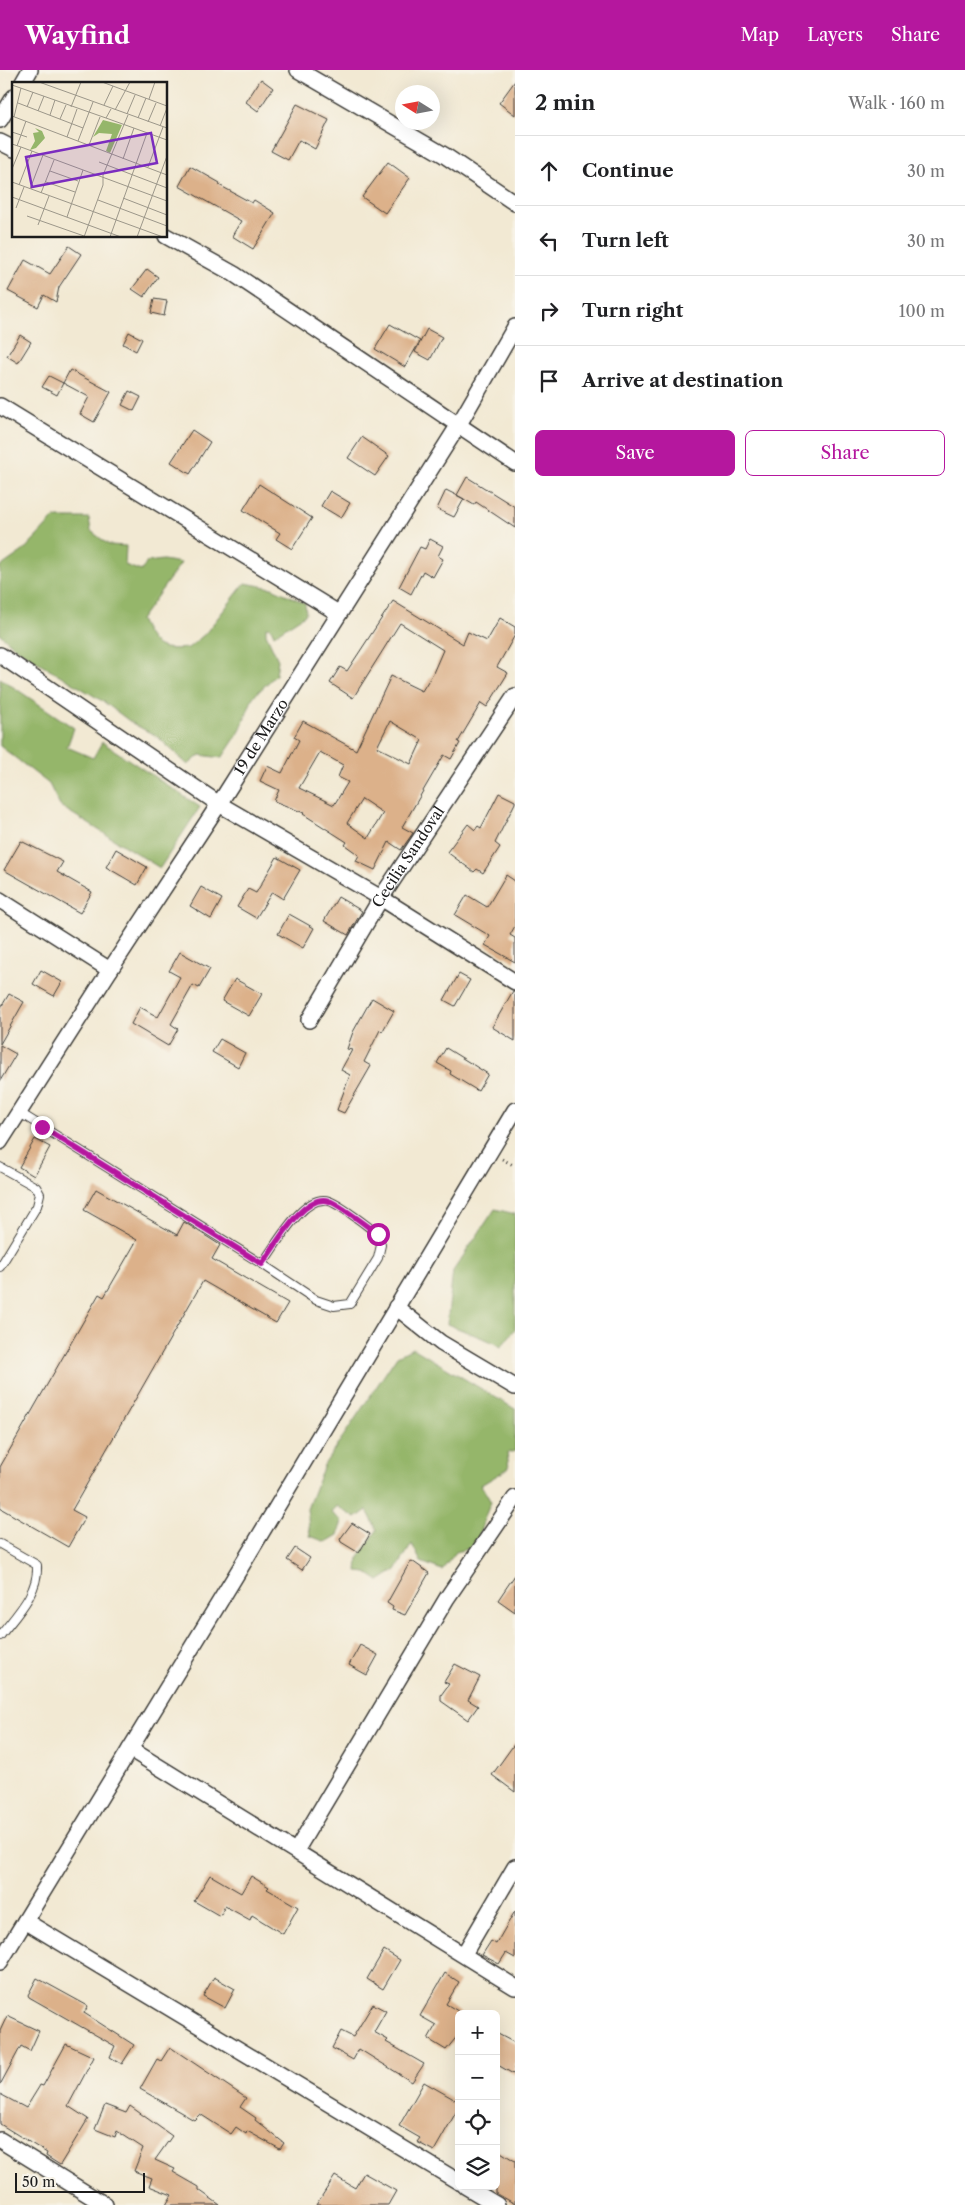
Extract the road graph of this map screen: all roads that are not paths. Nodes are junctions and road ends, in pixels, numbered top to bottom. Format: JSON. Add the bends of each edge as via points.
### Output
{"nodes":[{"id":1,"x":30,"y":70,"type":"edge"},
{"id":2,"x":298,"y":70,"type":"edge"},
{"id":3,"x":23,"y":82,"type":"edge"},
{"id":4,"x":12,"y":100,"type":"edge"},
{"id":5,"x":0,"y":120,"type":"edge"},
{"id":6,"x":0,"y":142,"type":"edge"},
{"id":7,"x":12,"y":148,"type":"edge"},
{"id":8,"x":515,"y":203,"type":"edge"},
{"id":9,"x":168,"y":237,"type":"edge"},
{"id":10,"x":515,"y":327,"type":"edge"},
{"id":11,"x":0,"y":406,"type":"edge"},
{"id":12,"x":458,"y":426,"type":"junction"},
{"id":13,"x":515,"y":463,"type":"edge"},
{"id":14,"x":338,"y":614,"type":"junction"},
{"id":15,"x":0,"y":655,"type":"edge"},
{"id":16,"x":515,"y":696,"type":"edge"},
{"id":17,"x":219,"y":804,"type":"junction"},
{"id":18,"x":381,"y":898,"type":"junction"},
{"id":19,"x":0,"y":900,"type":"edge"},
{"id":20,"x":110,"y":970,"type":"junction"},
{"id":21,"x":515,"y":982,"type":"edge"},
{"id":22,"x":309,"y":1020,"type":"dead end"},
{"id":23,"x":515,"y":1110,"type":"edge"},
{"id":24,"x":20,"y":1113,"type":"junction"},
{"id":25,"x":4,"y":1125,"type":"edge"},
{"id":26,"x":0,"y":1142,"type":"edge"},
{"id":27,"x":0,"y":1167,"type":"edge"},
{"id":28,"x":262,"y":1264,"type":"junction"},
{"id":29,"x":0,"y":1267,"type":"edge"},
{"id":30,"x":396,"y":1307,"type":"junction"},
{"id":31,"x":515,"y":1387,"type":"edge"},
{"id":32,"x":515,"y":1498,"type":"edge"},
{"id":33,"x":0,"y":1544,"type":"edge"},
{"id":34,"x":0,"y":1636,"type":"edge"},
{"id":35,"x":130,"y":1749,"type":"junction"},
{"id":36,"x":296,"y":1851,"type":"junction"},
{"id":37,"x":515,"y":1867,"type":"edge"},
{"id":38,"x":25,"y":1922,"type":"junction"},
{"id":39,"x":464,"y":1954,"type":"junction"},
{"id":40,"x":0,"y":1962,"type":"edge"},
{"id":41,"x":515,"y":1987,"type":"edge"},
{"id":42,"x":0,"y":2140,"type":"edge"},
{"id":43,"x":455,"y":2180,"type":"edge"},
{"id":44,"x":473,"y":2190,"type":"edge"},
{"id":45,"x":105,"y":2205,"type":"edge"},
{"id":46,"x":497,"y":2205,"type":"edge"}],
"edges":[{"from":1,"to":3,"type":"street"},
{"from":2,"to":8,"type":"street","via":[[444,155]]},
{"from":4,"to":5,"type":"street"},
{"from":6,"to":7,"type":"street"},
{"from":9,"to":12,"type":"street","via":[[234,274]]},
{"from":10,"to":12,"type":"street","name":"19 de Marzo"},
{"from":11,"to":14,"type":"street"},
{"from":12,"to":13,"type":"street"},
{"from":12,"to":14,"type":"street","name":"19 de Marzo"},
{"from":14,"to":17,"type":"street","name":"19 de Marzo"},
{"from":15,"to":17,"type":"street"},
{"from":16,"to":18,"type":"street","name":"Cecilia Sandoval"},
{"from":17,"to":18,"type":"street"},
{"from":17,"to":20,"type":"street","name":"19 de Marzo"},
{"from":18,"to":21,"type":"street"},
{"from":18,"to":22,"type":"street","name":"Cecilia Sandoval"},
{"from":19,"to":20,"type":"street"},
{"from":20,"to":24,"type":"street","name":"19 de Marzo"},
{"from":23,"to":30,"type":"street"},
{"from":24,"to":25,"type":"street","name":"19 de Marzo"},
{"from":24,"to":28,"type":"lane"},
{"from":25,"to":26,"type":"street","name":"19 de Marzo"},
{"from":27,"to":29,"type":"lane","via":[[36,1187],[40,1194],[37,1206]]},
{"from":28,"to":28,"type":"lane","via":[[316,1300],[334,1306],[350,1304],[378,1258],[381,1245],[378,1234],[329,1200],[315,1201],[302,1208]]},
{"from":30,"to":31,"type":"street","via":[[441,1343]]},
{"from":30,"to":35,"type":"street"},
{"from":32,"to":36,"type":"street","via":[[446,1598]]},
{"from":33,"to":34,"type":"lane","via":[[37,1565],[38,1576],[34,1589]]},
{"from":35,"to":36,"type":"street"},
{"from":35,"to":38,"type":"street"},
{"from":36,"to":39,"type":"street"},
{"from":37,"to":39,"type":"street"},
{"from":38,"to":40,"type":"street"},
{"from":38,"to":43,"type":"street"},
{"from":39,"to":41,"type":"street"},
{"from":42,"to":45,"type":"street"},
{"from":44,"to":46,"type":"street"}]}
